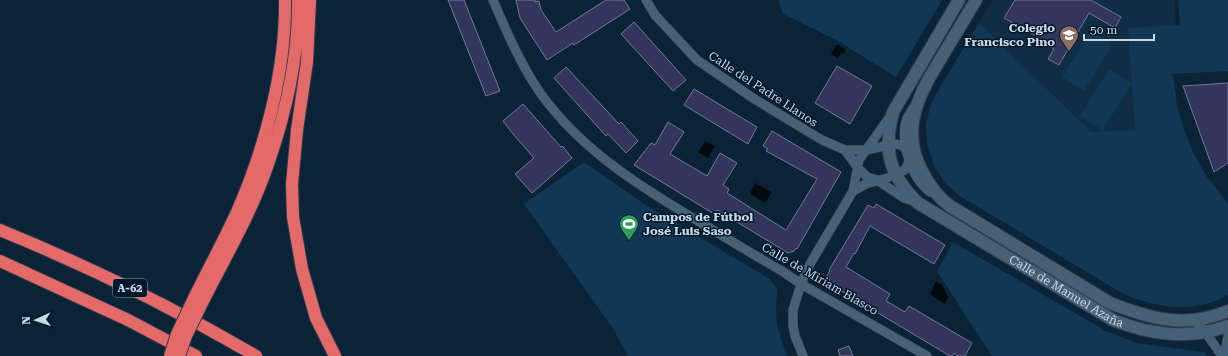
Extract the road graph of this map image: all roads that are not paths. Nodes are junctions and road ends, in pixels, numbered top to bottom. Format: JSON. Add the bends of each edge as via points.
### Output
{"nodes":[{"id":1,"x":285,"y":0,"type":"edge"},
{"id":2,"x":298,"y":0,"type":"edge"},
{"id":3,"x":310,"y":0,"type":"edge"},
{"id":4,"x":493,"y":0,"type":"edge"},
{"id":5,"x":646,"y":0,"type":"edge"},
{"id":6,"x":959,"y":0,"type":"edge"},
{"id":7,"x":975,"y":1,"type":"edge"},
{"id":8,"x":918,"y":99,"type":"junction"},
{"id":9,"x":893,"y":112,"type":"junction"},
{"id":10,"x":888,"y":144,"type":"junction"},
{"id":11,"x":906,"y":149,"type":"junction"},
{"id":12,"x":845,"y":150,"type":"junction"},
{"id":13,"x":866,"y":150,"type":"junction"},
{"id":14,"x":914,"y":163,"type":"junction"},
{"id":15,"x":858,"y":168,"type":"junction"},
{"id":16,"x":896,"y":174,"type":"junction"},
{"id":17,"x":877,"y":180,"type":"junction"},
{"id":18,"x":853,"y":191,"type":"junction"},
{"id":19,"x":918,"y":203,"type":"junction"},
{"id":20,"x":0,"y":230,"type":"edge"},
{"id":21,"x":0,"y":261,"type":"edge"},
{"id":22,"x":801,"y":284,"type":"junction"},
{"id":23,"x":200,"y":298,"type":"junction"},
{"id":24,"x":1228,"y":311,"type":"edge"},
{"id":25,"x":1194,"y":320,"type":"junction"},
{"id":26,"x":1228,"y":326,"type":"edge"},
{"id":27,"x":1206,"y":332,"type":"junction"},
{"id":28,"x":1228,"y":336,"type":"edge"},
{"id":29,"x":170,"y":356,"type":"edge"},
{"id":30,"x":179,"y":356,"type":"edge"},
{"id":31,"x":196,"y":356,"type":"edge"},
{"id":32,"x":256,"y":356,"type":"edge"},
{"id":33,"x":335,"y":356,"type":"edge"},
{"id":34,"x":803,"y":356,"type":"edge"},
{"id":35,"x":927,"y":356,"type":"edge"},
{"id":36,"x":1223,"y":356,"type":"edge"}],
"edges":[{"from":1,"to":23,"type":"highway","via":[[285,35],[268,125],[237,212]]},
{"from":2,"to":23,"type":"highway","via":[[295,56],[267,168],[247,213]]},
{"from":3,"to":33,"type":"highway","via":[[307,62],[292,184],[293,217],[302,270],[316,318]]},
{"from":4,"to":22,"type":"street","name":"Calle de Miriam Blasco","via":[[533,83],[561,118],[605,161],[654,195]]},
{"from":5,"to":12,"type":"street","name":"Calle del Padre Llanos","via":[[655,15],[697,60],[756,100],[822,140]]},
{"from":6,"to":9,"type":"street","name":"Calle de Manuel Azaña"},
{"from":7,"to":8,"type":"street","name":"Calle de Manuel Azaña"},
{"from":8,"to":11,"type":"street","via":[[907,119]]},
{"from":8,"to":14,"type":"street","name":"Calle de Manuel Azaña","via":[[912,128]]},
{"from":9,"to":10,"type":"street","name":"Calle de Manuel Azaña"},
{"from":9,"to":13,"type":"street"},
{"from":10,"to":11,"type":"street","via":[[901,145]]},
{"from":10,"to":13,"type":"street","name":"Calle del Padre Llanos"},
{"from":10,"to":16,"type":"street","name":"Calle de Manuel Azaña","via":[[890,161]]},
{"from":11,"to":14,"type":"street"},
{"from":12,"to":13,"type":"street","name":"Calle del Padre Llanos"},
{"from":12,"to":15,"type":"street"},
{"from":13,"to":15,"type":"street","via":[[859,160]]},
{"from":14,"to":16,"type":"street"},
{"from":14,"to":25,"type":"street","name":"Calle de Manuel Azaña","via":[[940,199],[1110,303],[1151,318]]},
{"from":15,"to":17,"type":"street","name":"Calle de Manuel Azaña","via":[[866,177]]},
{"from":15,"to":18,"type":"street"},
{"from":16,"to":17,"type":"street"},
{"from":16,"to":19,"type":"street","name":"Calle de Manuel Azaña","via":[[905,191]]},
{"from":17,"to":18,"type":"street"},
{"from":17,"to":19,"type":"street","name":"Calle de Manuel Azaña","via":[[904,198]]},
{"from":18,"to":22,"type":"street"},
{"from":19,"to":27,"type":"street","name":"Calle de Manuel Azaña","via":[[1113,320],[1134,329],[1155,333]]},
{"from":20,"to":32,"type":"highway","number":"A-62","via":[[135,291]]},
{"from":21,"to":31,"type":"highway","number":"A-62","via":[[128,320]]},
{"from":22,"to":34,"type":"street","via":[[793,310],[793,326]]},
{"from":22,"to":35,"type":"street","name":"Calle de Miriam Blasco"},
{"from":23,"to":29,"type":"highway","bridge":true,"via":[[177,334]]},
{"from":23,"to":30,"type":"highway","bridge":true},
{"from":24,"to":25,"type":"street","name":"Calle de Manuel Azaña"},
{"from":25,"to":27,"type":"street"},
{"from":26,"to":27,"type":"street","name":"Calle de Manuel Azaña"},
{"from":27,"to":36,"type":"street"},
{"from":28,"to":36,"type":"street"}]}
